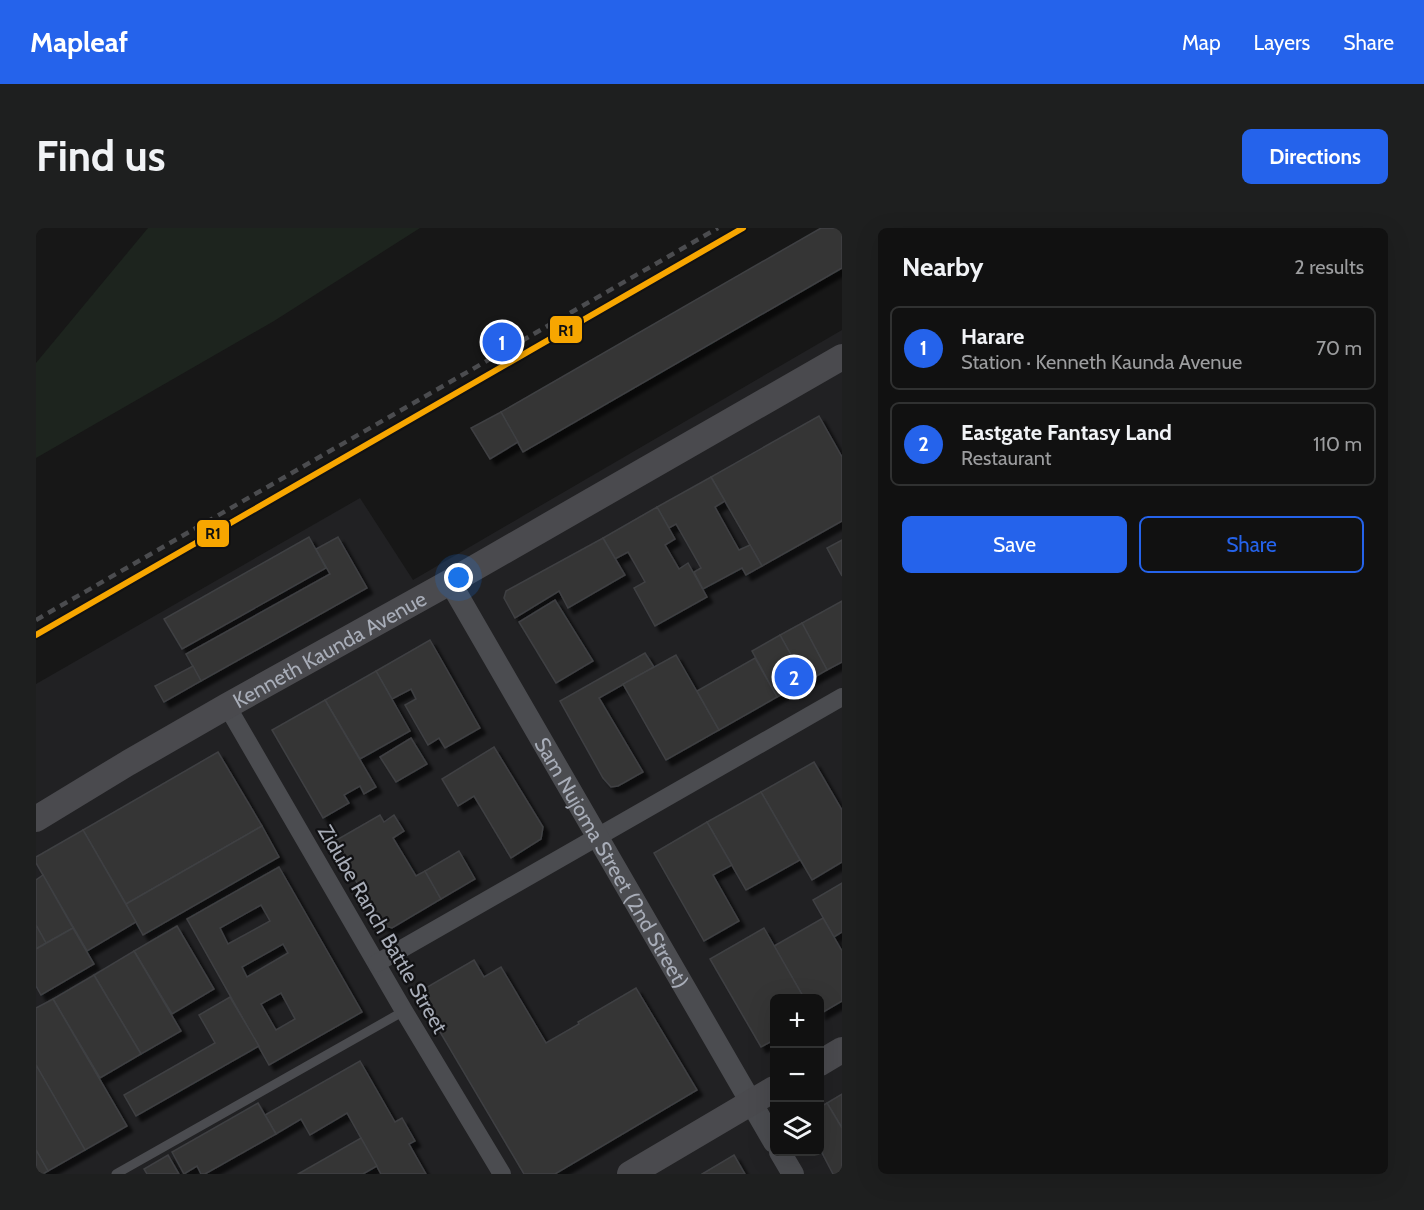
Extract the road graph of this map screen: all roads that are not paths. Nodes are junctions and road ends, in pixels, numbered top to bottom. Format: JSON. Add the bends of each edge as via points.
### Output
{"nodes":[{"id":1,"x":840,"y":362,"type":"edge"},
{"id":2,"x":450,"y":582,"type":"junction"},
{"id":3,"x":842,"y":697,"type":"edge"},
{"id":4,"x":227,"y":706,"type":"junction"},
{"id":5,"x":36,"y":819,"type":"edge"},
{"id":6,"x":597,"y":837,"type":"junction"},
{"id":7,"x":377,"y":963,"type":"junction"},
{"id":8,"x":404,"y":1011,"type":"junction"},
{"id":9,"x":842,"y":1050,"type":"edge"},
{"id":10,"x":824,"y":1060,"type":"edge"},
{"id":11,"x":770,"y":1091,"type":"edge"},
{"id":12,"x":751,"y":1102,"type":"junction"},
{"id":13,"x":770,"y":1135,"type":"edge"},
{"id":14,"x":783,"y":1156,"type":"edge"},
{"id":15,"x":116,"y":1174,"type":"edge"},
{"id":16,"x":502,"y":1174,"type":"edge"},
{"id":17,"x":630,"y":1174,"type":"edge"},
{"id":18,"x":794,"y":1174,"type":"edge"}],
"edges":[{"from":1,"to":2,"type":"main road","name":"Kenneth Kaunda Avenue"},
{"from":2,"to":4,"type":"main road","name":"Kenneth Kaunda Avenue"},
{"from":2,"to":6,"type":"street","name":"Sam Nujoma Street (2nd Street)"},
{"from":3,"to":6,"type":"street"},
{"from":4,"to":5,"type":"main road","name":"Kenneth Kaunda Avenue"},
{"from":4,"to":7,"type":"street","name":"Zidube Ranch Battle Street"},
{"from":6,"to":7,"type":"street"},
{"from":6,"to":12,"type":"street","name":"Sam Nujoma Street (2nd Street)"},
{"from":7,"to":8,"type":"street","name":"Zidube Ranch Battle Street"},
{"from":8,"to":15,"type":"lane"},
{"from":8,"to":16,"type":"street","name":"Zidube Ranch Battle Street"},
{"from":9,"to":10,"type":"main road"},
{"from":11,"to":12,"type":"main road"},
{"from":12,"to":13,"type":"street","name":"Sam Nujoma Street (2nd Street)"},
{"from":12,"to":17,"type":"main road"},
{"from":14,"to":18,"type":"street"}]}
